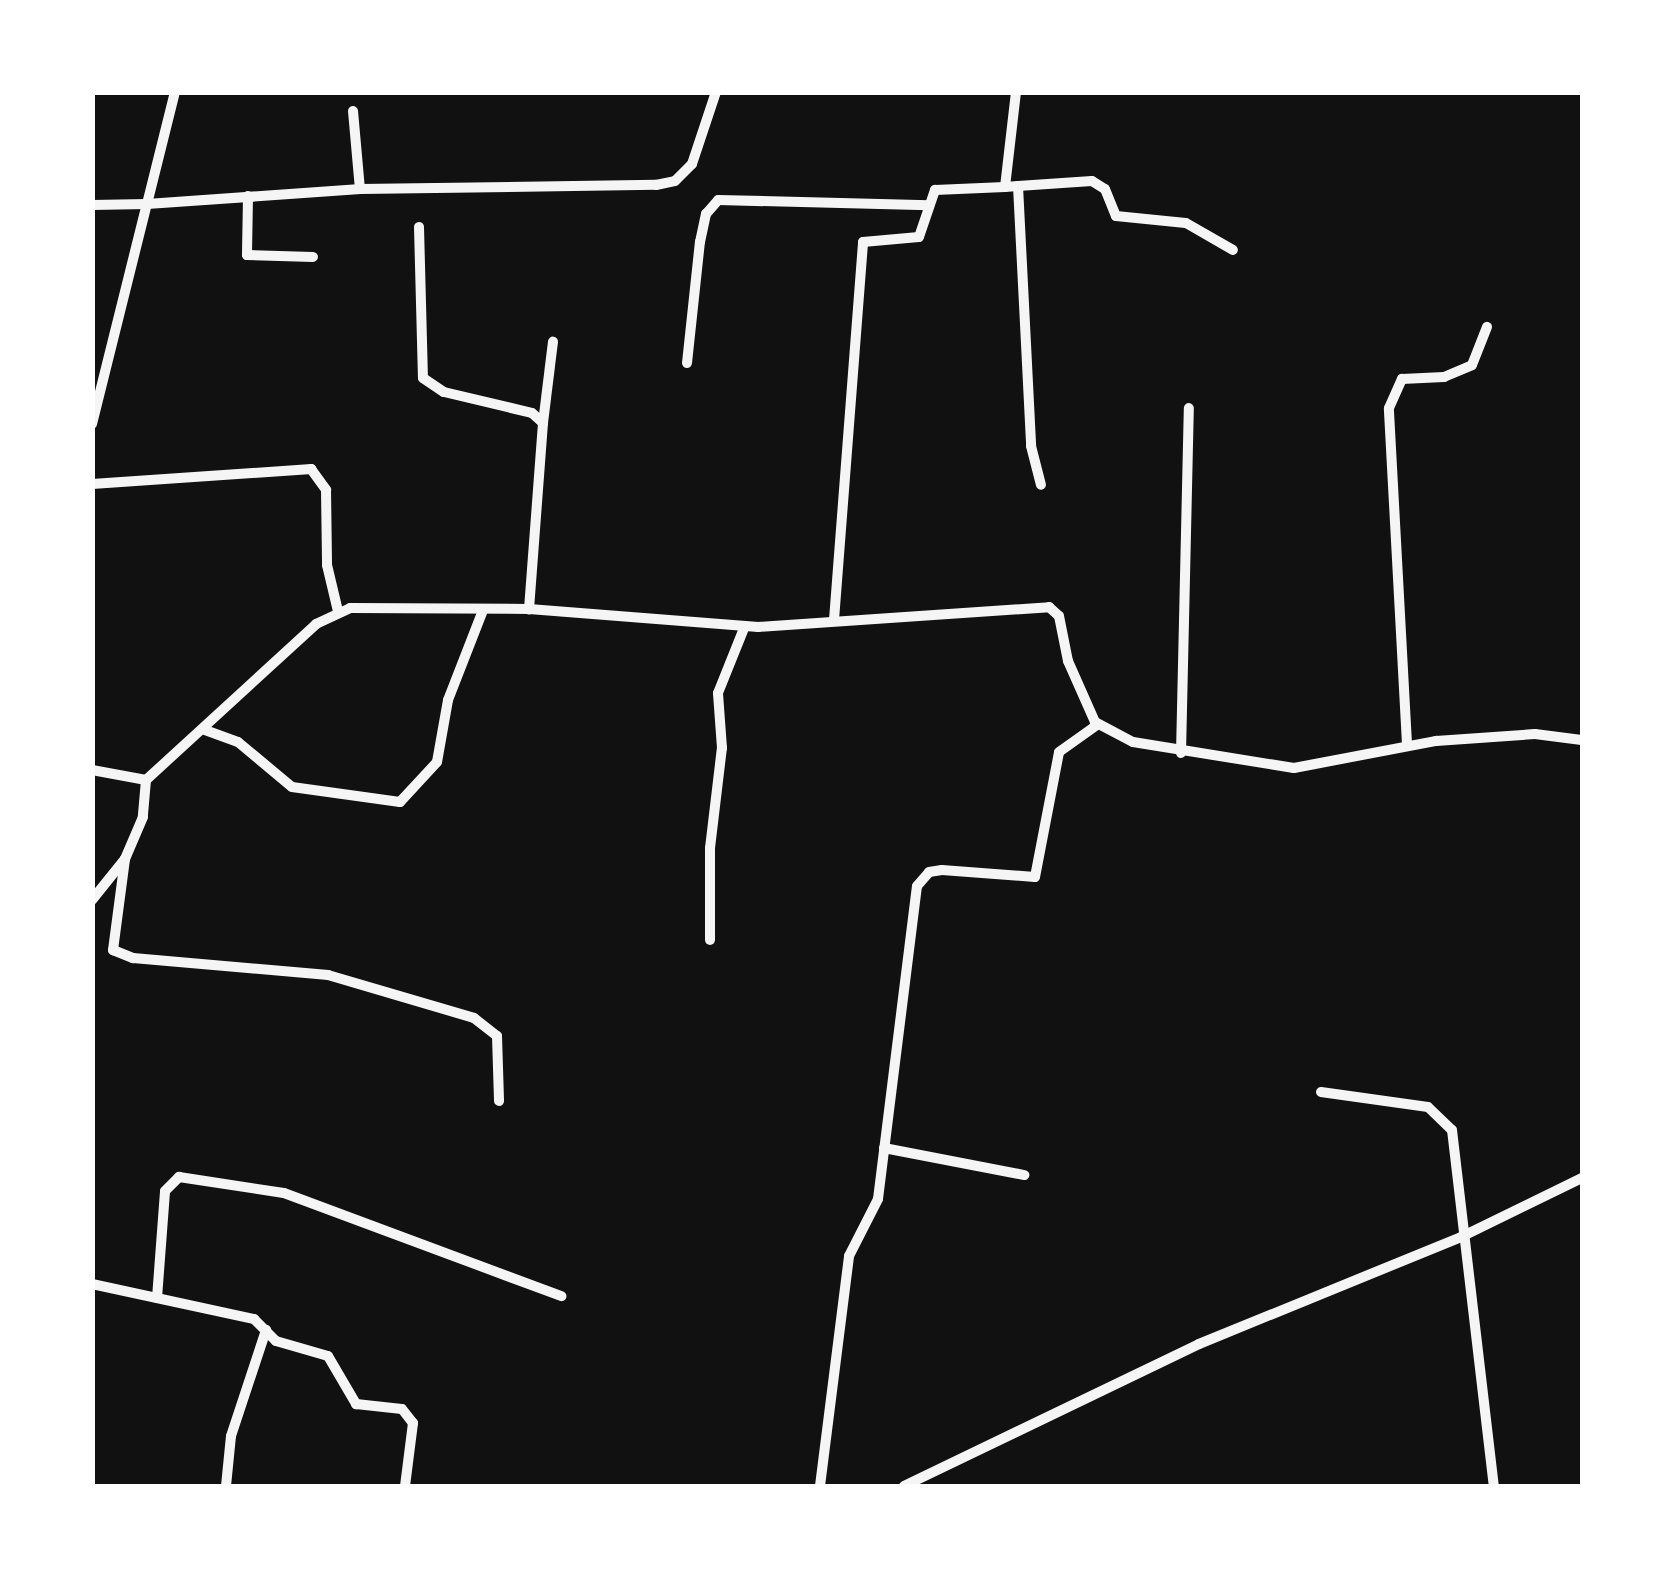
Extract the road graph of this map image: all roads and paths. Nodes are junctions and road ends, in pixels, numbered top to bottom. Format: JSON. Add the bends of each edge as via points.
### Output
{"nodes":[{"id":1,"x":175,"y":92,"type":"edge"},
{"id":2,"x":716,"y":92,"type":"edge"},
{"id":3,"x":1016,"y":92,"type":"edge"},
{"id":4,"x":353,"y":111,"type":"dead end"},
{"id":5,"x":1018,"y":186,"type":"junction"},
{"id":6,"x":1005,"y":187,"type":"junction"},
{"id":7,"x":360,"y":189,"type":"junction"},
{"id":8,"x":248,"y":196,"type":"junction"},
{"id":9,"x":147,"y":204,"type":"junction"},
{"id":10,"x":92,"y":205,"type":"edge"},
{"id":11,"x":929,"y":205,"type":"junction"},
{"id":12,"x":419,"y":227,"type":"dead end"},
{"id":13,"x":1232,"y":250,"type":"dead end"},
{"id":14,"x":314,"y":257,"type":"dead end"},
{"id":15,"x":1487,"y":327,"type":"dead end"},
{"id":16,"x":553,"y":342,"type":"dead end"},
{"id":17,"x":688,"y":363,"type":"dead end"},
{"id":18,"x":1188,"y":408,"type":"dead end"},
{"id":19,"x":543,"y":423,"type":"junction"},
{"id":20,"x":92,"y":424,"type":"edge"},
{"id":21,"x":92,"y":484,"type":"edge"},
{"id":22,"x":1041,"y":485,"type":"dead end"},
{"id":23,"x":529,"y":609,"type":"junction"},
{"id":24,"x":338,"y":610,"type":"junction"},
{"id":25,"x":482,"y":610,"type":"junction"},
{"id":26,"x":834,"y":620,"type":"junction"},
{"id":27,"x":745,"y":626,"type":"junction"},
{"id":28,"x":1098,"y":725,"type":"junction"},
{"id":29,"x":204,"y":730,"type":"junction"},
{"id":30,"x":1582,"y":740,"type":"edge"},
{"id":31,"x":1407,"y":744,"type":"junction"},
{"id":32,"x":1181,"y":753,"type":"junction"},
{"id":33,"x":92,"y":770,"type":"edge"},
{"id":34,"x":146,"y":780,"type":"junction"},
{"id":35,"x":125,"y":858,"type":"junction"},
{"id":36,"x":92,"y":900,"type":"edge"},
{"id":37,"x":710,"y":940,"type":"dead end"},
{"id":38,"x":1321,"y":1092,"type":"dead end"},
{"id":39,"x":499,"y":1102,"type":"dead end"},
{"id":40,"x":884,"y":1148,"type":"junction"},
{"id":41,"x":1024,"y":1175,"type":"dead end"},
{"id":42,"x":1582,"y":1178,"type":"edge"},
{"id":43,"x":1461,"y":1237,"type":"junction"},
{"id":44,"x":92,"y":1284,"type":"edge"},
{"id":45,"x":561,"y":1296,"type":"dead end"},
{"id":46,"x":157,"y":1298,"type":"junction"},
{"id":47,"x":266,"y":1330,"type":"junction"},
{"id":48,"x":226,"y":1486,"type":"edge"},
{"id":49,"x":405,"y":1486,"type":"edge"},
{"id":50,"x":820,"y":1486,"type":"edge"},
{"id":51,"x":904,"y":1486,"type":"edge"},
{"id":52,"x":1494,"y":1486,"type":"edge"}],
"edges":[{"from":1,"to":9,"type":"street"},
{"from":2,"to":7,"type":"street","via":[[692,164],[675,181]]},
{"from":3,"to":6,"type":"street"},
{"from":4,"to":7,"type":"street"},
{"from":5,"to":6,"type":"street"},
{"from":5,"to":13,"type":"street","via":[[1092,181],[1105,189],[1116,216],[1186,222]]},
{"from":5,"to":22,"type":"street","via":[[1031,446]]},
{"from":6,"to":11,"type":"street","via":[[935,190]]},
{"from":7,"to":8,"type":"street"},
{"from":8,"to":9,"type":"street"},
{"from":8,"to":14,"type":"street","via":[[247,255]]},
{"from":9,"to":10,"type":"street"},
{"from":9,"to":20,"type":"street"},
{"from":11,"to":17,"type":"street","via":[[718,200],[706,214],[700,242]]},
{"from":11,"to":26,"type":"street","via":[[915,240],[863,242]]},
{"from":12,"to":19,"type":"street","via":[[423,378],[444,392],[532,413]]},
{"from":15,"to":31,"type":"street","via":[[1472,365],[1444,377],[1402,380],[1389,408]]},
{"from":16,"to":19,"type":"street"},
{"from":18,"to":32,"type":"street"},
{"from":19,"to":23,"type":"street"},
{"from":21,"to":24,"type":"street","via":[[312,468],[326,490],[328,565]]},
{"from":23,"to":25,"type":"street"},
{"from":23,"to":27,"type":"street"},
{"from":24,"to":25,"type":"street"},
{"from":24,"to":29,"type":"street"},
{"from":25,"to":29,"type":"street","via":[[448,700],[437,762],[400,802],[292,787],[238,742]]},
{"from":26,"to":27,"type":"street"},
{"from":26,"to":28,"type":"street","via":[[1049,607]]},
{"from":27,"to":37,"type":"street","via":[[718,693],[722,748],[710,848]]},
{"from":28,"to":32,"type":"street","via":[[1114,736]]},
{"from":28,"to":40,"type":"street","via":[[1059,752],[1035,876],[942,870],[929,872],[917,886]]},
{"from":29,"to":34,"type":"street"},
{"from":30,"to":31,"type":"street","via":[[1535,734]]},
{"from":31,"to":32,"type":"street","via":[[1294,768]]},
{"from":33,"to":34,"type":"street"},
{"from":34,"to":35,"type":"street","via":[[143,817]]},
{"from":35,"to":36,"type":"street"},
{"from":35,"to":39,"type":"street","via":[[113,950],[150,960],[328,975],[474,1018],[497,1036]]},
{"from":38,"to":43,"type":"street","via":[[1428,1108],[1441,1116],[1452,1130]]},
{"from":40,"to":41,"type":"street"},
{"from":40,"to":50,"type":"street","via":[[878,1200],[849,1256]]},
{"from":42,"to":43,"type":"street"},
{"from":43,"to":51,"type":"street","via":[[1199,1344]]},
{"from":43,"to":52,"type":"street"},
{"from":44,"to":46,"type":"street"},
{"from":45,"to":46,"type":"street","via":[[284,1193],[179,1176],[166,1191]]},
{"from":46,"to":47,"type":"street","via":[[254,1318]]},
{"from":47,"to":48,"type":"street","via":[[232,1436]]},
{"from":47,"to":49,"type":"street","via":[[280,1343],[328,1356],[356,1404],[408,1415],[413,1423]]}]}
